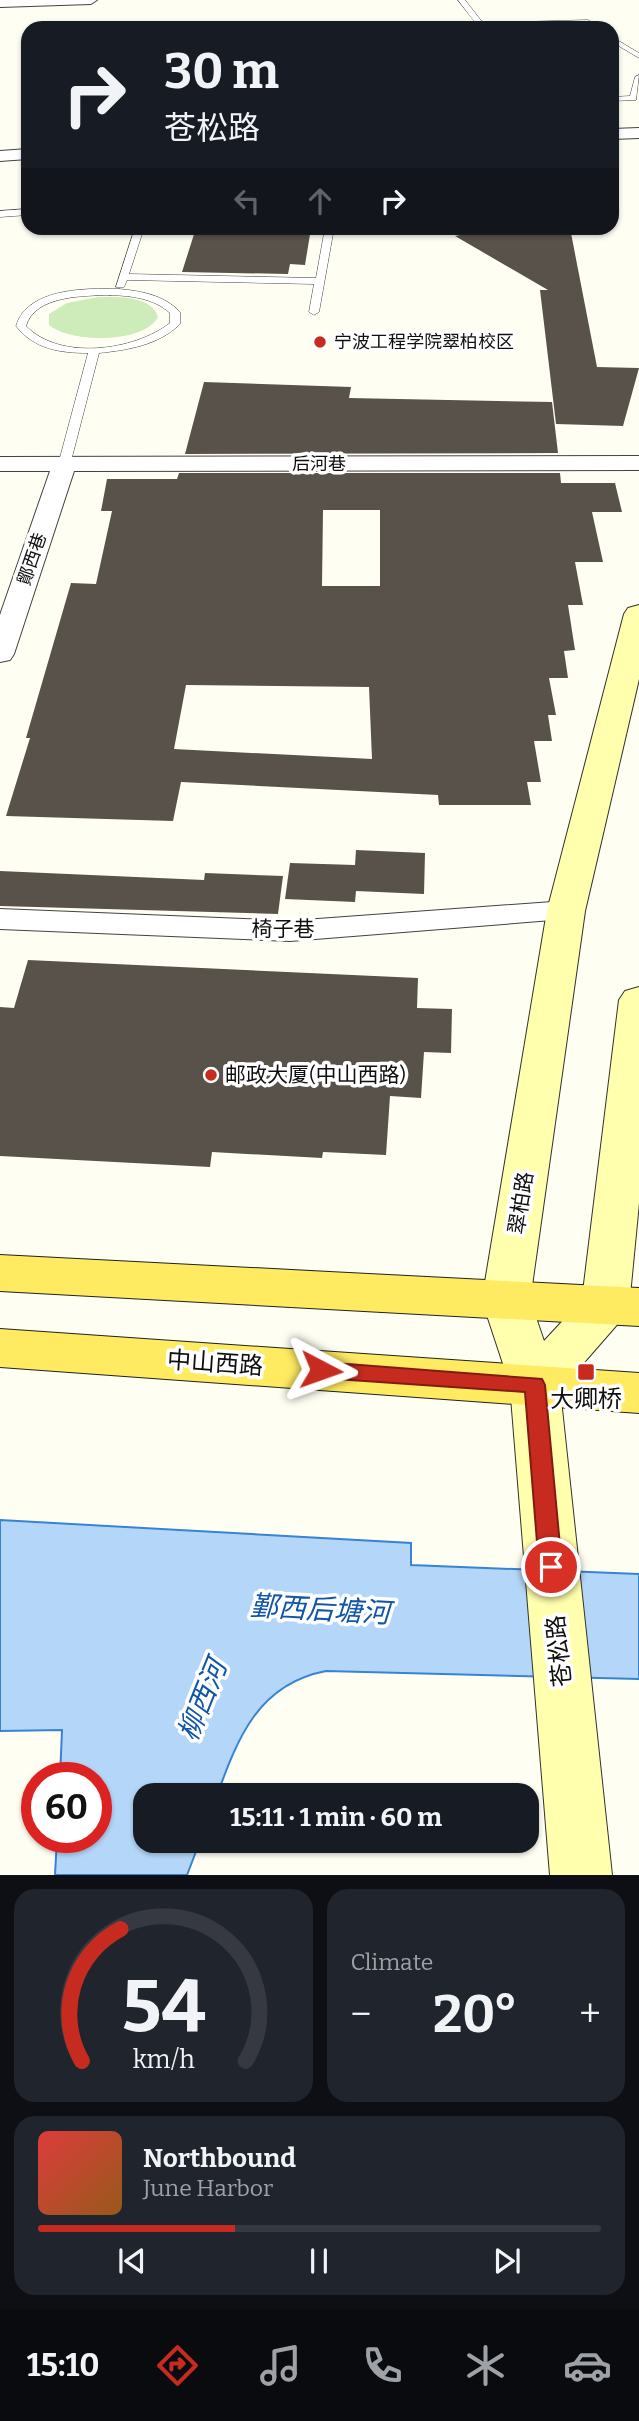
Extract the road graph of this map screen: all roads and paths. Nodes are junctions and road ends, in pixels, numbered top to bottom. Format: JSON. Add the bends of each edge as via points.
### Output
{"nodes":[{"id":1,"x":90,"y":0,"type":"edge"},
{"id":2,"x":461,"y":0,"type":"edge"},
{"id":3,"x":0,"y":3,"type":"edge"},
{"id":4,"x":476,"y":21,"type":"edge"},
{"id":5,"x":619,"y":43,"type":"edge"},
{"id":6,"x":639,"y":56,"type":"edge"},
{"id":7,"x":639,"y":77,"type":"edge"},
{"id":8,"x":619,"y":99,"type":"edge"},
{"id":9,"x":639,"y":133,"type":"edge"},
{"id":10,"x":619,"y":134,"type":"edge"},
{"id":11,"x":21,"y":154,"type":"edge"},
{"id":12,"x":0,"y":156,"type":"edge"},
{"id":13,"x":21,"y":212,"type":"edge"},
{"id":14,"x":0,"y":214,"type":"edge"},
{"id":15,"x":137,"y":235,"type":"edge"},
{"id":16,"x":329,"y":235,"type":"edge"},
{"id":17,"x":122,"y":277,"type":"junction"},
{"id":18,"x":320,"y":281,"type":"junction"},
{"id":19,"x":118,"y":292,"type":"junction"},
{"id":20,"x":314,"y":312,"type":"dead end"},
{"id":21,"x":95,"y":349,"type":"junction"},
{"id":22,"x":639,"y":463,"type":"edge"},
{"id":23,"x":0,"y":464,"type":"edge"},
{"id":24,"x":64,"y":465,"type":"junction"},
{"id":25,"x":639,"y":614,"type":"edge"},
{"id":26,"x":0,"y":654,"type":"edge"},
{"id":27,"x":566,"y":911,"type":"junction"},
{"id":28,"x":0,"y":919,"type":"edge"},
{"id":29,"x":639,"y":1000,"type":"edge"},
{"id":30,"x":0,"y":1273,"type":"edge"},
{"id":31,"x":506,"y":1300,"type":"junction"},
{"id":32,"x":622,"y":1306,"type":"edge"},
{"id":33,"x":0,"y":1348,"type":"edge"},
{"id":34,"x":535,"y":1385,"type":"junction"},
{"id":35,"x":639,"y":1393,"type":"edge"},
{"id":36,"x":580,"y":1875,"type":"edge"}],
"edges":[{"from":1,"to":3,"type":"street"},
{"from":2,"to":4,"type":"lane"},
{"from":5,"to":6,"type":"lane"},
{"from":7,"to":8,"type":"lane","via":[[633,98]]},
{"from":9,"to":10,"type":"street"},
{"from":11,"to":12,"type":"street"},
{"from":13,"to":14,"type":"lane"},
{"from":15,"to":17,"type":"lane"},
{"from":16,"to":18,"type":"lane"},
{"from":17,"to":18,"type":"lane"},
{"from":17,"to":19,"type":"lane"},
{"from":18,"to":20,"type":"lane"},
{"from":19,"to":21,"type":"lane","via":[[162,302],[174,312],[174,324],[150,340]]},
{"from":19,"to":21,"type":"lane","via":[[51,299],[21,320],[24,332],[40,342]]},
{"from":21,"to":24,"type":"lane"},
{"from":22,"to":24,"type":"street","name":"后河巷"},
{"from":23,"to":24,"type":"street","name":"后河巷"},
{"from":24,"to":26,"type":"street","name":"鄮西巷"},
{"from":25,"to":27,"type":"main road","name":"翠柏路"},
{"from":27,"to":28,"type":"street","name":"椅子巷","via":[[290,931]]},
{"from":27,"to":31,"type":"main road","name":"翠柏路"},
{"from":29,"to":32,"type":"main road"},
{"from":30,"to":31,"type":"main road"},
{"from":31,"to":32,"type":"main road"},
{"from":31,"to":34,"type":"main road","name":"翠柏路"},
{"from":32,"to":34,"type":"main road"},
{"from":33,"to":34,"type":"main road","name":"中山西路"},
{"from":34,"to":35,"type":"main road","name":"中山西路"},
{"from":34,"to":36,"type":"main road","name":"苍松路"}]}
